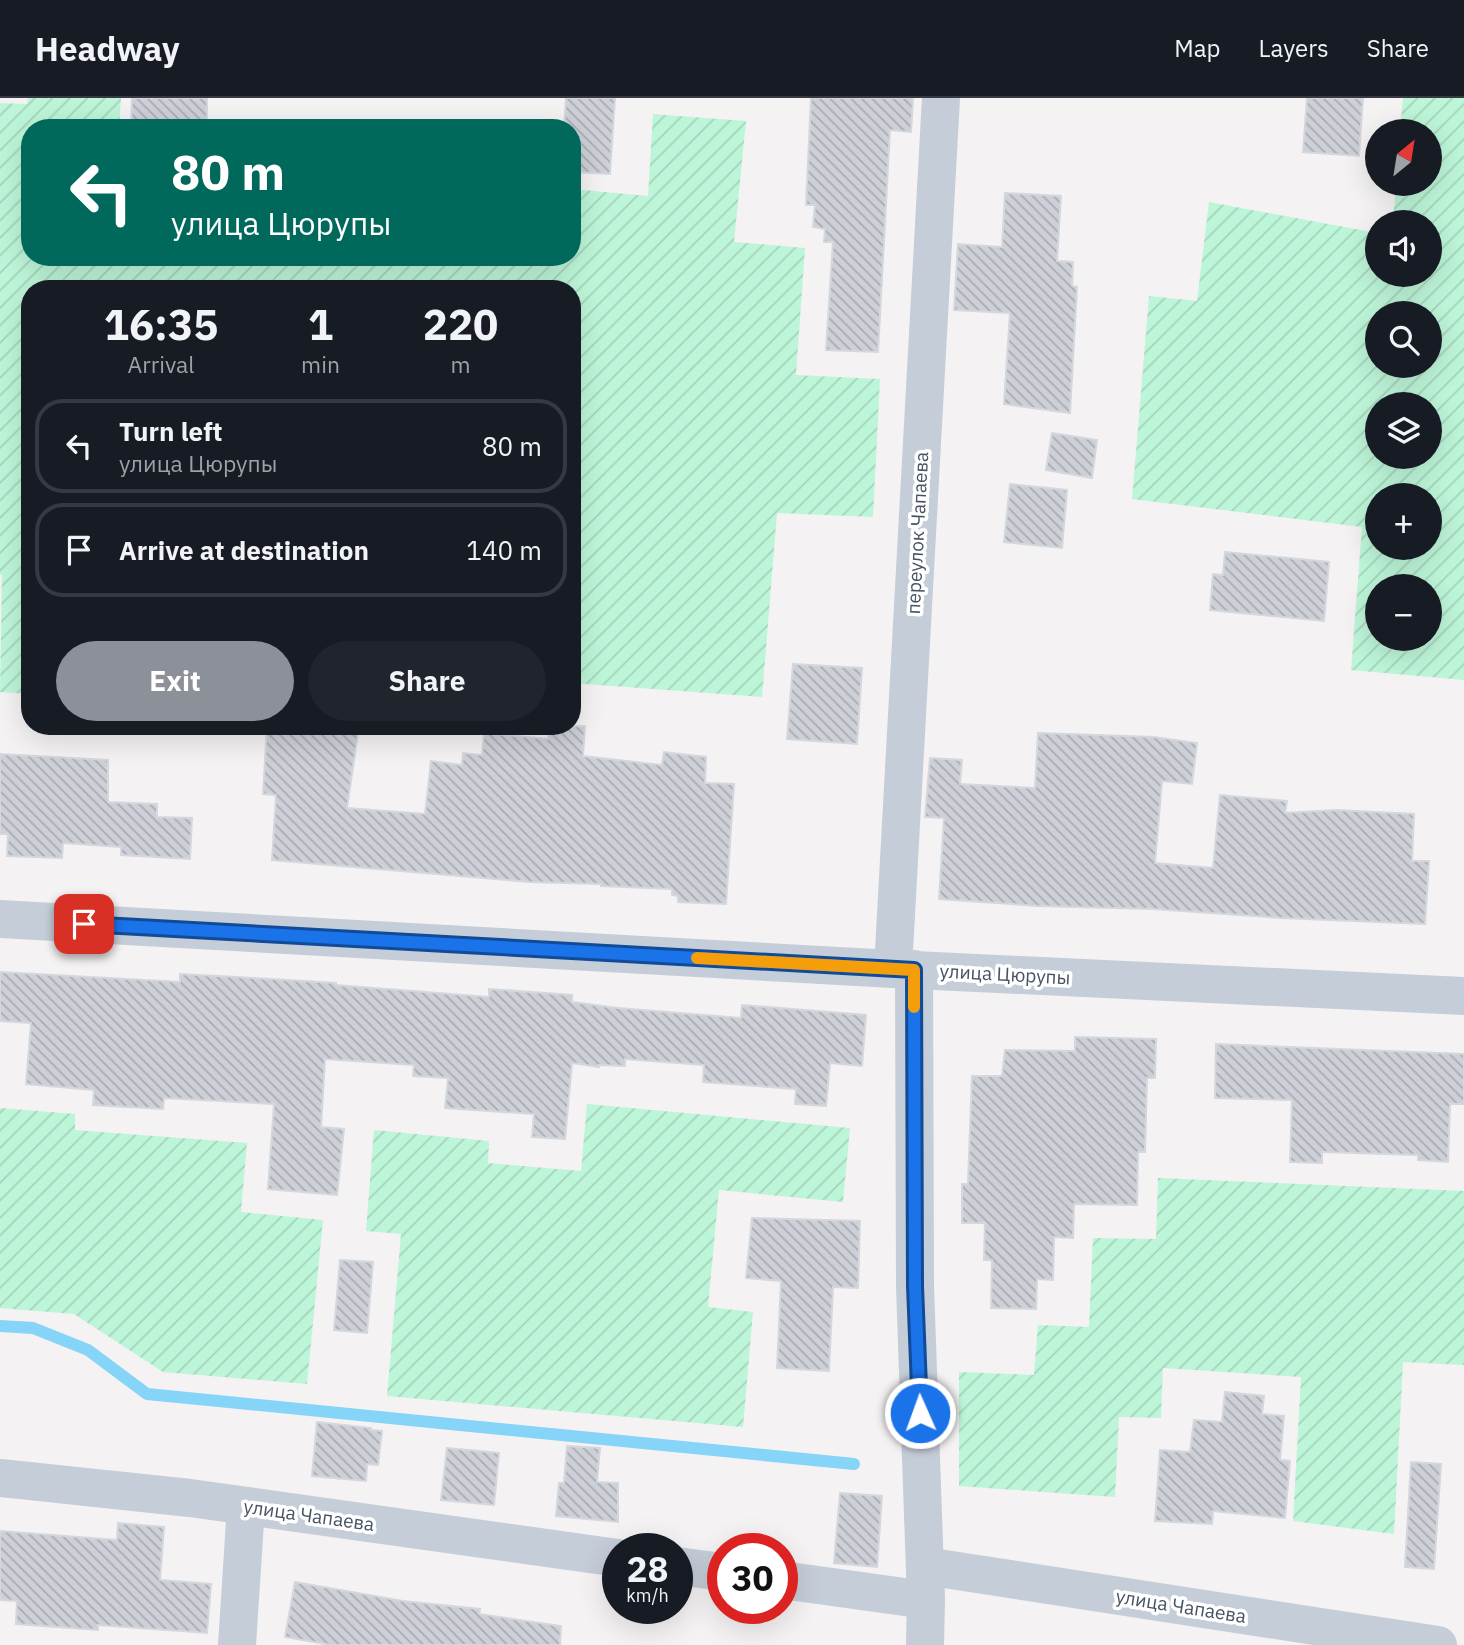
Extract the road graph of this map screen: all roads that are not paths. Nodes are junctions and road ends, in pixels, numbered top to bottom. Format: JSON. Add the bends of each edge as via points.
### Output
{"nodes":[{"id":1,"x":941,"y":98,"type":"edge"},
{"id":2,"x":0,"y":919,"type":"edge"},
{"id":3,"x":904,"y":969,"type":"junction"},
{"id":4,"x":1464,"y":996,"type":"edge"},
{"id":5,"x":0,"y":1478,"type":"edge"},
{"id":6,"x":246,"y":1506,"type":"junction"},
{"id":7,"x":602,"y":1556,"type":"edge"},
{"id":8,"x":798,"y":1580,"type":"edge"},
{"id":9,"x":925,"y":1583,"type":"junction"},
{"id":10,"x":237,"y":1645,"type":"edge"},
{"id":11,"x":925,"y":1645,"type":"edge"},
{"id":12,"x":1438,"y":1645,"type":"edge"}],
"edges":[{"from":1,"to":3,"type":"street","name":"переулок Чапаева"},
{"from":2,"to":3,"type":"street","name":"улица Цюрупы"},
{"from":3,"to":4,"type":"street","name":"улица Цюрупы"},
{"from":3,"to":9,"type":"street","name":"переулок Чапаева"},
{"from":5,"to":6,"type":"street","name":"улица Чапаева"},
{"from":6,"to":7,"type":"street","name":"улица Чапаева"},
{"from":6,"to":10,"type":"street"},
{"from":8,"to":9,"type":"street","name":"улица Чапаева"},
{"from":9,"to":11,"type":"street","name":"переулок Чапаева"},
{"from":9,"to":12,"type":"street","name":"улица Чапаева"}]}
